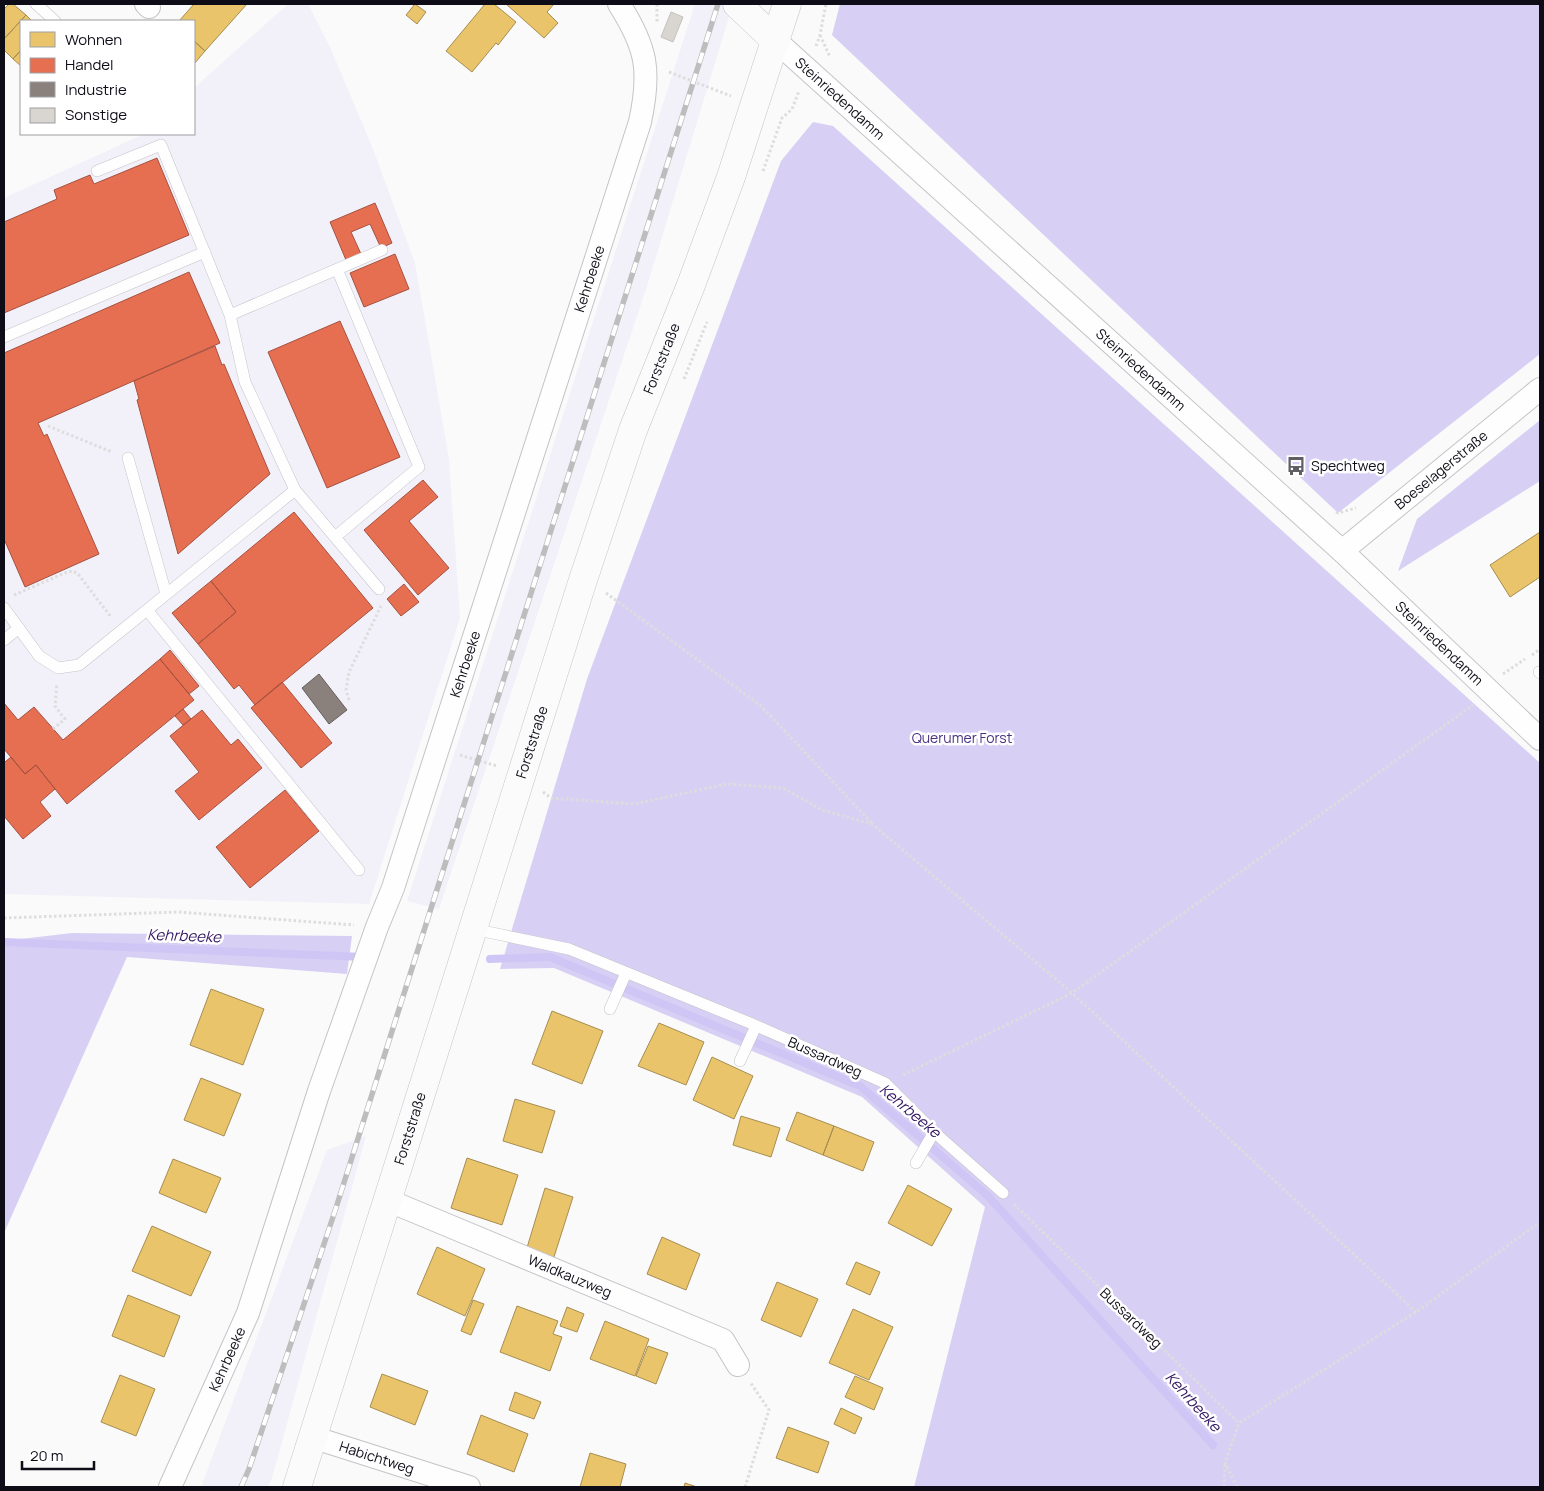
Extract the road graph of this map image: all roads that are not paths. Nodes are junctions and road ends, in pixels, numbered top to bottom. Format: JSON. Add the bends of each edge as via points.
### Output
{"nodes":[{"id":1,"x":36,"y":4,"type":"edge"},
{"id":2,"x":618,"y":4,"type":"edge"},
{"id":3,"x":737,"y":4,"type":"edge"},
{"id":4,"x":788,"y":4,"type":"edge"},
{"id":5,"x":54,"y":20,"type":"edge"},
{"id":6,"x":776,"y":41,"type":"junction"},
{"id":7,"x":96,"y":171,"type":"dead end"},
{"id":8,"x":382,"y":250,"type":"dead end"},
{"id":9,"x":205,"y":252,"type":"junction"},
{"id":10,"x":336,"y":270,"type":"junction"},
{"id":11,"x":230,"y":315,"type":"junction"},
{"id":12,"x":4,"y":337,"type":"edge"},
{"id":13,"x":1540,"y":389,"type":"edge"},
{"id":14,"x":128,"y":458,"type":"road end"},
{"id":15,"x":295,"y":490,"type":"junction"},
{"id":16,"x":335,"y":537,"type":"junction"},
{"id":17,"x":1342,"y":551,"type":"junction"},
{"id":18,"x":379,"y":589,"type":"road end"},
{"id":19,"x":166,"y":594,"type":"junction"},
{"id":20,"x":4,"y":608,"type":"edge"},
{"id":21,"x":147,"y":610,"type":"junction"},
{"id":22,"x":19,"y":628,"type":"junction"},
{"id":23,"x":4,"y":640,"type":"edge"},
{"id":24,"x":1540,"y":740,"type":"edge"},
{"id":25,"x":359,"y":870,"type":"dead end"},
{"id":26,"x":473,"y":929,"type":"junction"},
{"id":27,"x":626,"y":973,"type":"junction"},
{"id":28,"x":610,"y":1009,"type":"dead end"},
{"id":29,"x":756,"y":1026,"type":"junction"},
{"id":30,"x":740,"y":1062,"type":"dead end"},
{"id":31,"x":934,"y":1132,"type":"junction"},
{"id":32,"x":916,"y":1163,"type":"dead end"},
{"id":33,"x":1003,"y":1193,"type":"road end"},
{"id":34,"x":387,"y":1200,"type":"junction"},
{"id":35,"x":738,"y":1366,"type":"road end"},
{"id":36,"x":312,"y":1437,"type":"junction"},
{"id":37,"x":170,"y":1487,"type":"edge"},
{"id":38,"x":297,"y":1487,"type":"edge"},
{"id":39,"x":470,"y":1487,"type":"edge"}],
"edges":[{"from":1,"to":5,"type":"lane"},
{"from":2,"to":37,"type":"street","name":"Kehrbeeke","via":[[636,36],[646,69],[640,122],[387,905],[318,1091],[248,1313]]},
{"from":3,"to":6,"type":"main road","name":"Steinriedendamm"},
{"from":4,"to":6,"type":"main road","name":"Forststraße"},
{"from":6,"to":17,"type":"street","name":"Steinriedendamm"},
{"from":6,"to":26,"type":"main road","name":"Forststraße","via":[[698,267],[633,430]]},
{"from":7,"to":9,"type":"lane","via":[[162,145]]},
{"from":8,"to":10,"type":"lane"},
{"from":9,"to":11,"type":"lane"},
{"from":9,"to":12,"type":"lane"},
{"from":10,"to":11,"type":"lane"},
{"from":10,"to":16,"type":"lane","via":[[419,467]]},
{"from":11,"to":15,"type":"lane","via":[[245,382]]},
{"from":13,"to":17,"type":"street","name":"Boeselagerstraße"},
{"from":14,"to":19,"type":"lane"},
{"from":15,"to":16,"type":"lane"},
{"from":15,"to":19,"type":"lane"},
{"from":16,"to":18,"type":"lane"},
{"from":17,"to":24,"type":"street","name":"Steinriedendamm"},
{"from":19,"to":21,"type":"lane"},
{"from":20,"to":22,"type":"lane"},
{"from":21,"to":22,"type":"lane","via":[[79,665],[58,668],[39,656]]},
{"from":21,"to":25,"type":"lane"},
{"from":22,"to":23,"type":"lane"},
{"from":26,"to":27,"type":"lane","name":"Bussardweg","via":[[569,949]]},
{"from":26,"to":34,"type":"main road","name":"Forststraße"},
{"from":27,"to":28,"type":"lane"},
{"from":27,"to":29,"type":"lane","name":"Bussardweg"},
{"from":29,"to":30,"type":"lane"},
{"from":29,"to":31,"type":"lane","name":"Bussardweg","via":[[885,1083]]},
{"from":31,"to":32,"type":"lane"},
{"from":31,"to":33,"type":"lane","name":"Bussardweg"},
{"from":34,"to":35,"type":"street","name":"Waldkauzweg","via":[[723,1340]]},
{"from":34,"to":36,"type":"main road","name":"Forststraße"},
{"from":36,"to":38,"type":"main road","name":"Forststraße"},
{"from":36,"to":39,"type":"street","name":"Habichtweg"}]}
